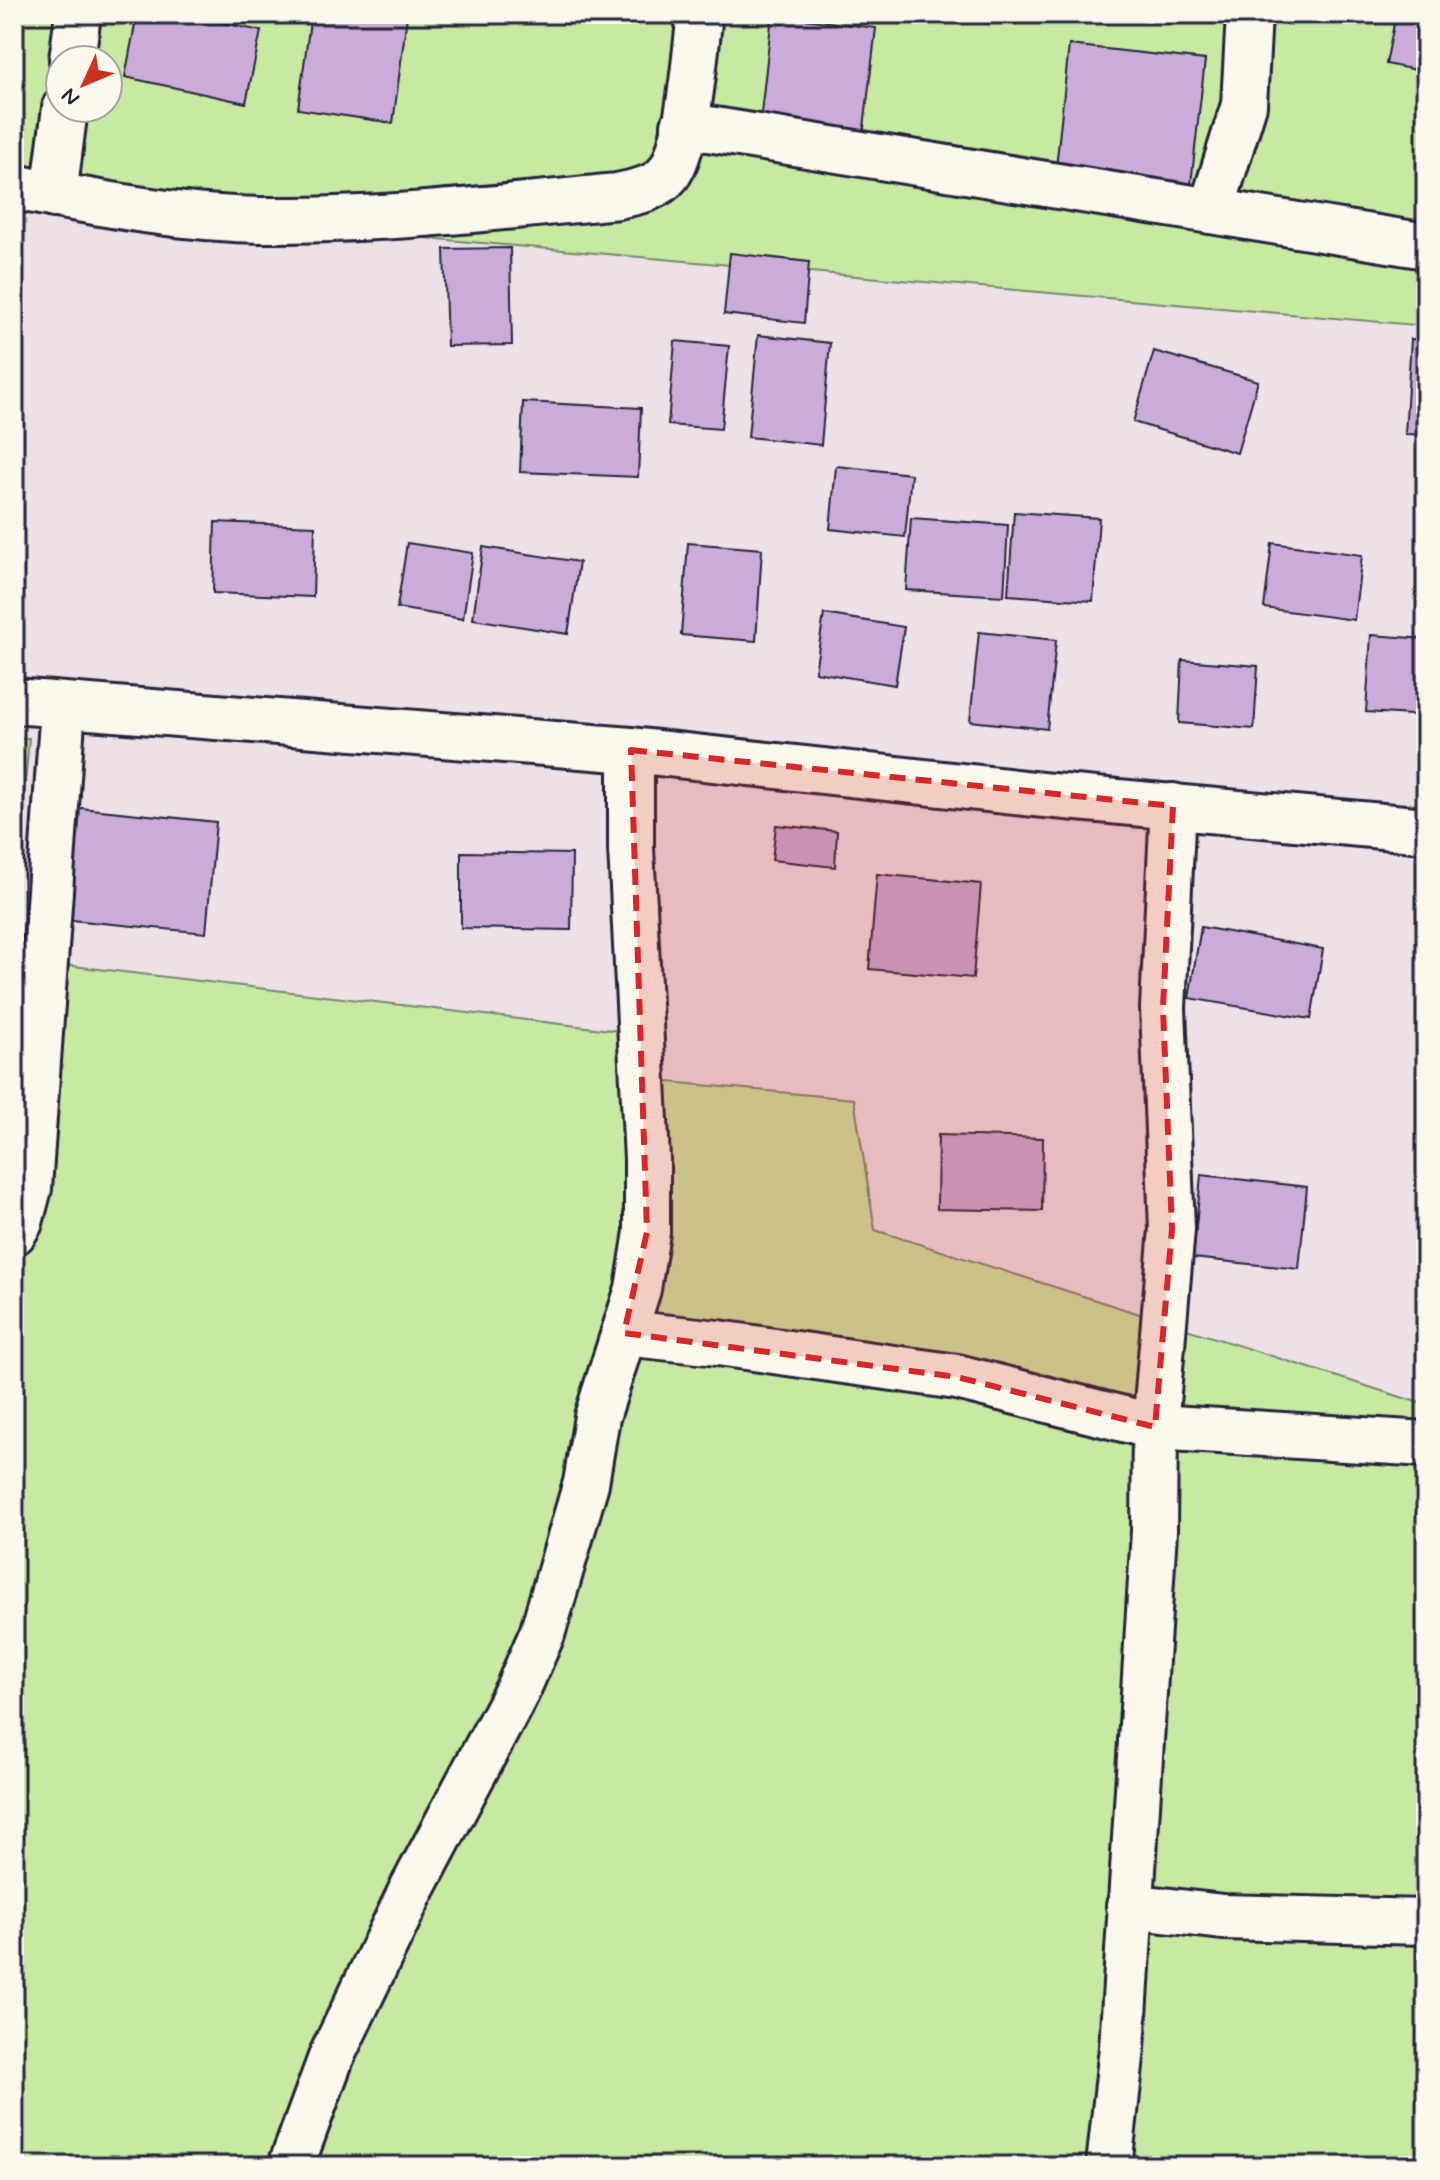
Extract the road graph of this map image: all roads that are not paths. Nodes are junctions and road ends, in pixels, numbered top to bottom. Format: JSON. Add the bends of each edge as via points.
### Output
{"nodes":[{"id":1,"x":78,"y":14,"type":"edge"},
{"id":2,"x":700,"y":14,"type":"edge"},
{"id":3,"x":1249,"y":14,"type":"edge"},
{"id":4,"x":74,"y":44,"type":"edge"},
{"id":5,"x":59,"y":124,"type":"edge"},
{"id":6,"x":684,"y":125,"type":"junction"},
{"id":7,"x":34,"y":191,"type":"edge"},
{"id":8,"x":1211,"y":211,"type":"junction"},
{"id":9,"x":1426,"y":246,"type":"edge"},
{"id":10,"x":14,"y":701,"type":"edge"},
{"id":11,"x":63,"y":707,"type":"junction"},
{"id":12,"x":631,"y":750,"type":"junction"},
{"id":13,"x":1173,"y":806,"type":"junction"},
{"id":14,"x":1426,"y":830,"type":"edge"},
{"id":15,"x":14,"y":1232,"type":"edge"},
{"id":16,"x":624,"y":1333,"type":"junction"},
{"id":17,"x":1155,"y":1427,"type":"junction"},
{"id":18,"x":1426,"y":1444,"type":"edge"},
{"id":19,"x":1129,"y":1906,"type":"junction"},
{"id":20,"x":1426,"y":1922,"type":"edge"},
{"id":21,"x":291,"y":2166,"type":"edge"},
{"id":22,"x":1109,"y":2166,"type":"edge"}],
"edges":[{"from":1,"to":4,"type":"street"},
{"from":2,"to":6,"type":"street"},
{"from":3,"to":8,"type":"street","via":[[1244,105]]},
{"from":5,"to":7,"type":"street"},
{"from":6,"to":7,"type":"street","via":[[668,174],[648,189],[618,196],[401,216],[276,220],[178,214]]},
{"from":6,"to":8,"type":"street"},
{"from":8,"to":9,"type":"street"},
{"from":10,"to":11,"type":"street"},
{"from":11,"to":12,"type":"street"},
{"from":11,"to":15,"type":"street","via":[[29,1188]]},
{"from":12,"to":13,"type":"street"},
{"from":12,"to":16,"type":"street","via":[[647,1232]]},
{"from":13,"to":14,"type":"street"},
{"from":13,"to":17,"type":"street","via":[[1163,1008],[1172,1229]]},
{"from":16,"to":17,"type":"street","via":[[957,1377]]},
{"from":16,"to":21,"type":"street","via":[[542,1634],[332,2055]]},
{"from":17,"to":18,"type":"street"},
{"from":17,"to":19,"type":"street","via":[[1154,1531]]},
{"from":19,"to":20,"type":"street","via":[[1223,1917]]},
{"from":19,"to":22,"type":"street"}]}
